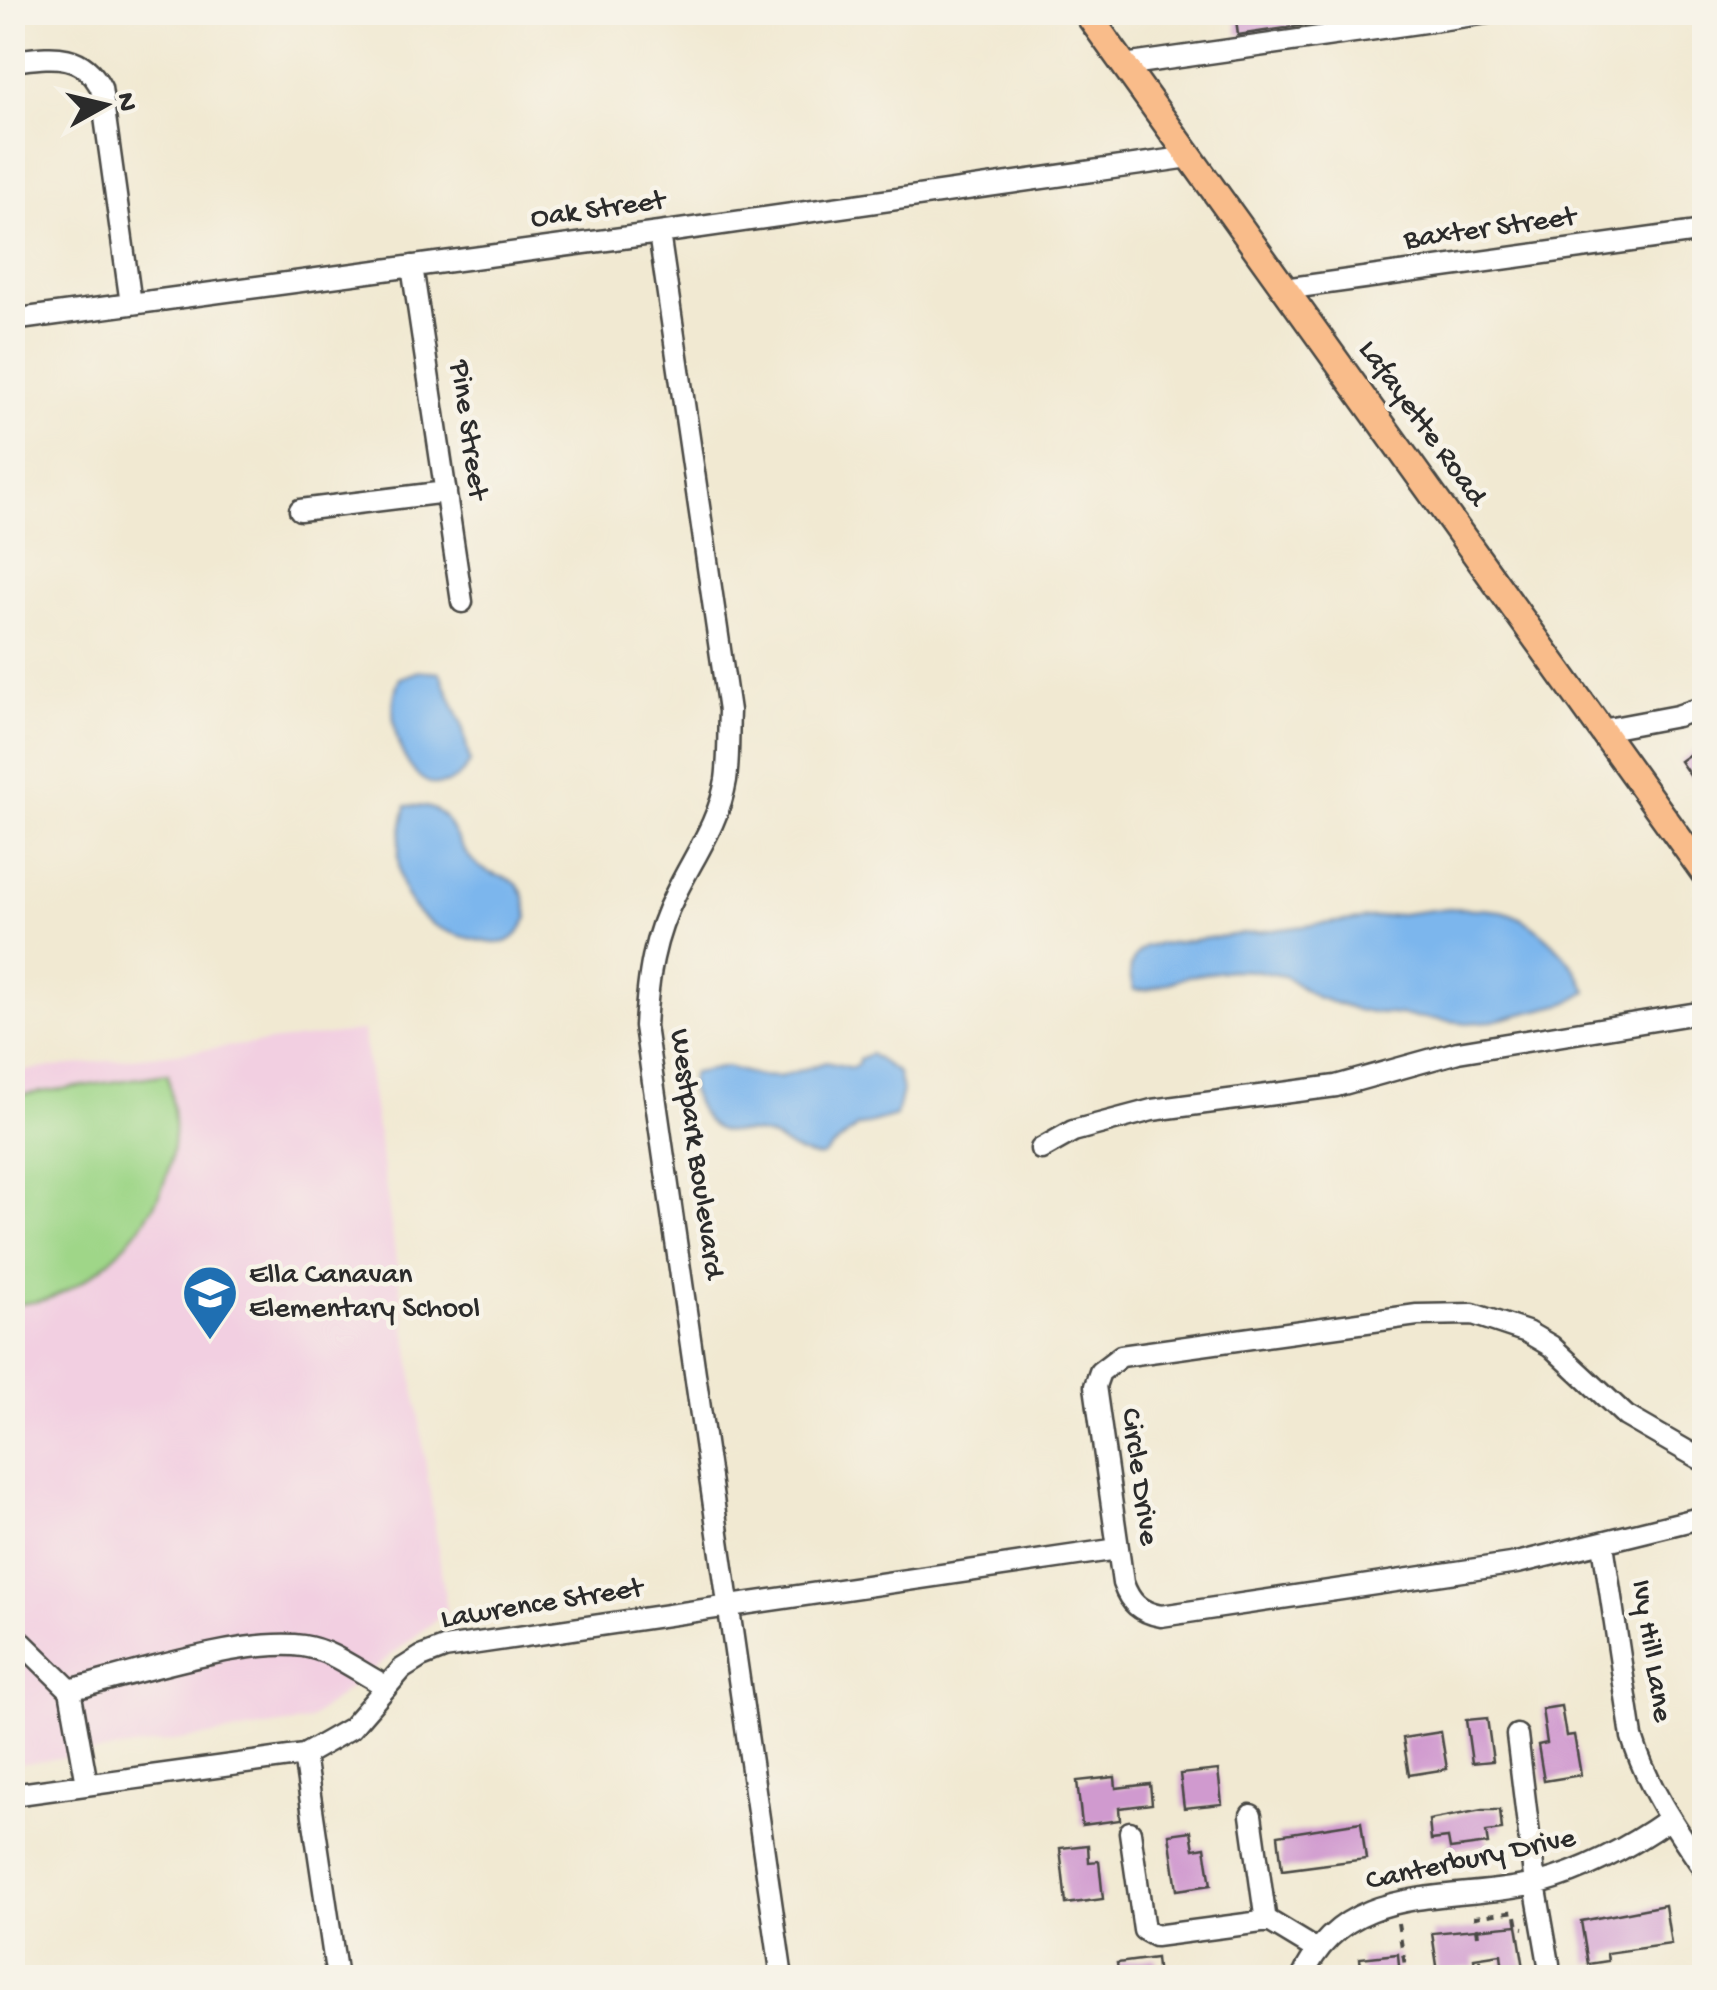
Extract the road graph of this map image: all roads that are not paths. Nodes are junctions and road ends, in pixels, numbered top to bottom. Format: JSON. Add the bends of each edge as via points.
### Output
{"nodes":[{"id":1,"x":1086,"y":12,"type":"edge"},
{"id":2,"x":1495,"y":12,"type":"edge"},
{"id":3,"x":12,"y":62,"type":"edge"},
{"id":4,"x":1124,"y":65,"type":"junction"},
{"id":5,"x":1190,"y":157,"type":"junction"},
{"id":6,"x":1704,"y":231,"type":"edge"},
{"id":7,"x":659,"y":233,"type":"junction"},
{"id":8,"x":412,"y":266,"type":"junction"},
{"id":9,"x":1284,"y":289,"type":"junction"},
{"id":10,"x":132,"y":304,"type":"junction"},
{"id":11,"x":12,"y":320,"type":"edge"},
{"id":12,"x":446,"y":492,"type":"junction"},
{"id":13,"x":300,"y":510,"type":"dead end"},
{"id":14,"x":462,"y":602,"type":"dead end"},
{"id":15,"x":1704,"y":706,"type":"edge"},
{"id":16,"x":1602,"y":730,"type":"junction"},
{"id":17,"x":1704,"y":872,"type":"edge"},
{"id":18,"x":1704,"y":1012,"type":"edge"},
{"id":19,"x":1041,"y":1149,"type":"dead end"},
{"id":20,"x":1704,"y":1461,"type":"edge"},
{"id":21,"x":1704,"y":1517,"type":"edge"},
{"id":22,"x":1603,"y":1544,"type":"junction"},
{"id":23,"x":1118,"y":1549,"type":"junction"},
{"id":24,"x":730,"y":1606,"type":"junction"},
{"id":25,"x":12,"y":1633,"type":"edge"},
{"id":26,"x":386,"y":1686,"type":"junction"},
{"id":27,"x":70,"y":1690,"type":"junction"},
{"id":28,"x":1517,"y":1736,"type":"dead end"},
{"id":29,"x":304,"y":1755,"type":"junction"},
{"id":30,"x":87,"y":1784,"type":"junction"},
{"id":31,"x":12,"y":1794,"type":"edge"},
{"id":32,"x":1251,"y":1815,"type":"dead end"},
{"id":33,"x":1669,"y":1819,"type":"junction"},
{"id":34,"x":1130,"y":1832,"type":"dead end"},
{"id":35,"x":1704,"y":1869,"type":"edge"},
{"id":36,"x":1535,"y":1884,"type":"junction"},
{"id":37,"x":1266,"y":1922,"type":"junction"},
{"id":38,"x":1317,"y":1950,"type":"junction"},
{"id":39,"x":1549,"y":1964,"type":"road end"},
{"id":40,"x":337,"y":1978,"type":"edge"},
{"id":41,"x":782,"y":1978,"type":"edge"},
{"id":42,"x":1302,"y":1978,"type":"edge"}],
"edges":[{"from":1,"to":4,"type":"main road","name":"Lafayette Road"},
{"from":2,"to":4,"type":"street"},
{"from":3,"to":10,"type":"street","via":[[72,58],[101,88]]},
{"from":4,"to":5,"type":"main road","name":"Lafayette Road"},
{"from":5,"to":7,"type":"street","name":"Oak Street"},
{"from":5,"to":9,"type":"main road","name":"Lafayette Road"},
{"from":6,"to":9,"type":"street","name":"Baxter Street"},
{"from":7,"to":8,"type":"street","name":"Oak Street"},
{"from":7,"to":24,"type":"street","name":"Westpark Boulevard","via":[[729,711],[726,782],[660,929],[649,966],[645,1026]]},
{"from":8,"to":10,"type":"street","name":"Oak Street"},
{"from":8,"to":12,"type":"street","name":"Pine Street"},
{"from":9,"to":16,"type":"main road","name":"Lafayette Road"},
{"from":10,"to":11,"type":"street","name":"Oak Street"},
{"from":12,"to":13,"type":"street"},
{"from":12,"to":14,"type":"street","name":"Pine Street"},
{"from":15,"to":16,"type":"street"},
{"from":16,"to":17,"type":"main road","name":"Lafayette Road"},
{"from":18,"to":19,"type":"street","via":[[1458,1052],[1336,1086],[1152,1110],[1074,1131]]},
{"from":20,"to":23,"type":"street","name":"Circle Drive","via":[[1626,1416],[1551,1346],[1473,1314],[1417,1315],[1121,1356],[1100,1372],[1095,1386]]},
{"from":21,"to":22,"type":"street","name":"Circle Drive"},
{"from":22,"to":23,"type":"street","name":"Circle Drive","via":[[1161,1616],[1128,1596]]},
{"from":22,"to":33,"type":"street","name":"Ivy Hill Lane","via":[[1632,1737]]},
{"from":23,"to":24,"type":"street","name":"Lawrence Street"},
{"from":24,"to":26,"type":"street","name":"Lawrence Street","via":[[444,1648]]},
{"from":24,"to":41,"type":"street","name":"Westpark Boulevard"},
{"from":25,"to":27,"type":"street"},
{"from":26,"to":27,"type":"street","via":[[306,1646],[272,1645]]},
{"from":26,"to":29,"type":"street","name":"Lawrence Street","via":[[351,1728]]},
{"from":27,"to":30,"type":"street"},
{"from":28,"to":36,"type":"street"},
{"from":29,"to":30,"type":"street","name":"Lawrence Street"},
{"from":29,"to":40,"type":"street"},
{"from":30,"to":31,"type":"street","name":"Lawrence Street"},
{"from":32,"to":37,"type":"street"},
{"from":33,"to":35,"type":"street","name":"Ivy Hill Lane"},
{"from":33,"to":36,"type":"street","name":"Canterbury Drive","via":[[1594,1866]]},
{"from":34,"to":37,"type":"street","via":[[1144,1930],[1155,1936]]},
{"from":36,"to":38,"type":"street","name":"Canterbury Drive","via":[[1376,1908],[1336,1930]]},
{"from":36,"to":39,"type":"street"},
{"from":37,"to":38,"type":"street"},
{"from":38,"to":42,"type":"street","name":"Canterbury Drive"}]}
